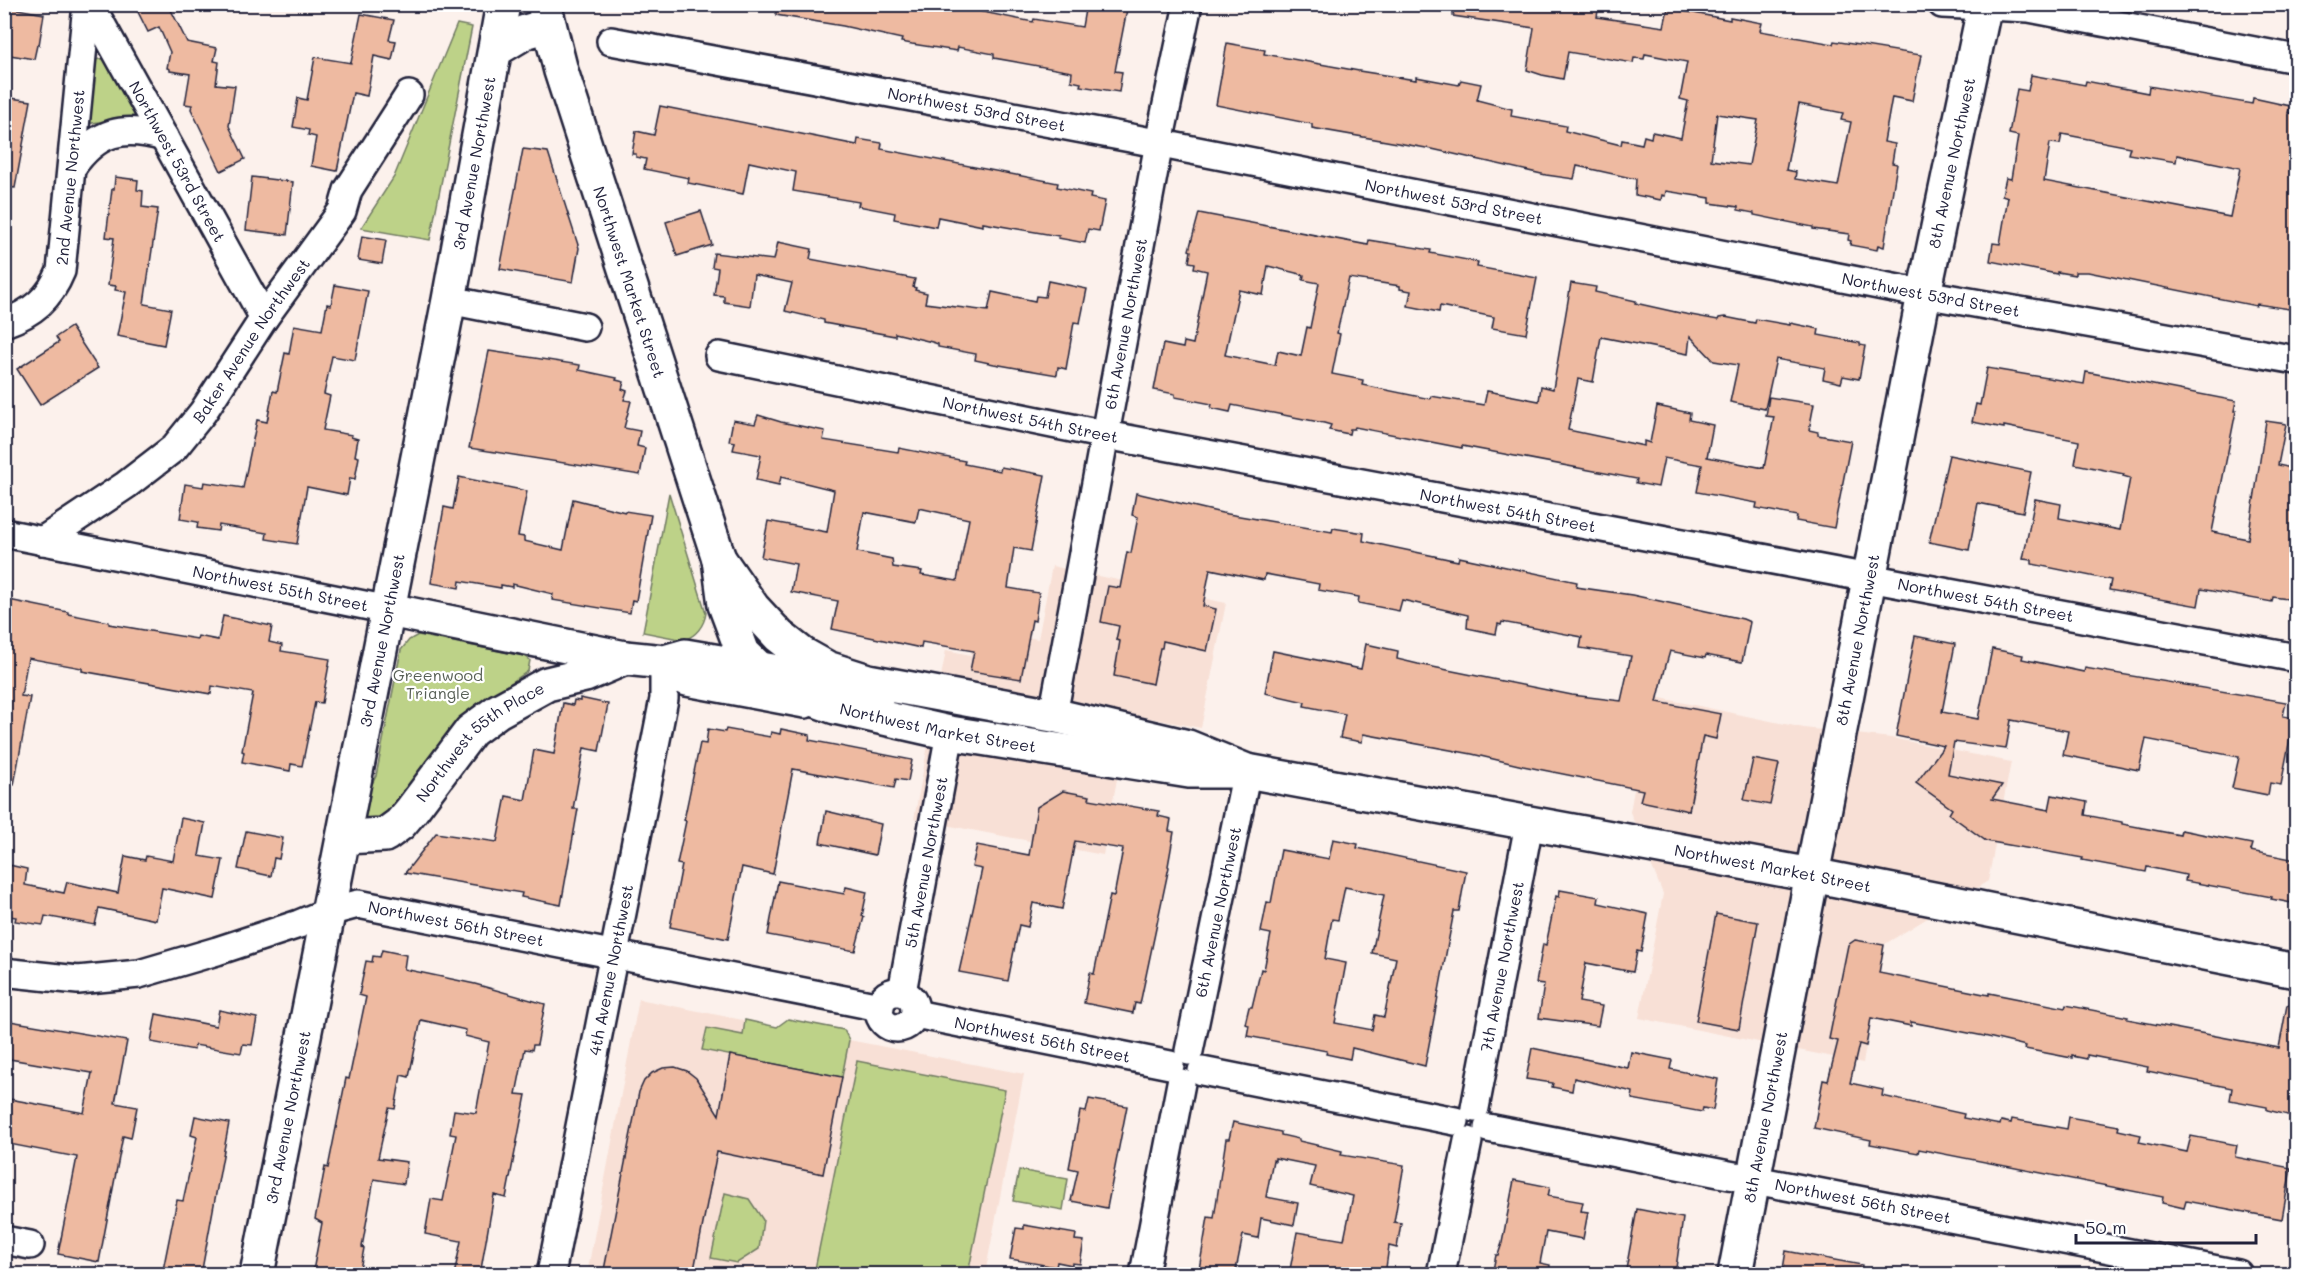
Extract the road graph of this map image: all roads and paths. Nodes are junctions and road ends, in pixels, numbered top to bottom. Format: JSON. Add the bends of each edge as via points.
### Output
{"nodes":[{"id":1,"x":88,"y":4,"type":"edge"},
{"id":2,"x":503,"y":4,"type":"edge"},
{"id":3,"x":1188,"y":4,"type":"edge"},
{"id":4,"x":1941,"y":4,"type":"edge"},
{"id":5,"x":1985,"y":5,"type":"edge"},
{"id":6,"x":546,"y":15,"type":"edge"},
{"id":7,"x":611,"y":41,"type":"dead end"},
{"id":8,"x":495,"y":50,"type":"junction"},
{"id":9,"x":2296,"y":59,"type":"edge"},
{"id":10,"x":409,"y":95,"type":"dead end"},
{"id":11,"x":164,"y":137,"type":"junction"},
{"id":12,"x":1159,"y":143,"type":"junction"},
{"id":13,"x":72,"y":167,"type":"junction"},
{"id":14,"x":1924,"y":294,"type":"junction"},
{"id":15,"x":449,"y":300,"type":"junction"},
{"id":16,"x":264,"y":318,"type":"junction"},
{"id":17,"x":4,"y":323,"type":"edge"},
{"id":18,"x":585,"y":327,"type":"dead end"},
{"id":19,"x":719,"y":356,"type":"dead end"},
{"id":20,"x":2296,"y":360,"type":"edge"},
{"id":21,"x":1106,"y":435,"type":"junction"},
{"id":22,"x":4,"y":533,"type":"edge"},
{"id":23,"x":42,"y":540,"type":"junction"},
{"id":24,"x":719,"y":559,"type":"junction"},
{"id":25,"x":1869,"y":579,"type":"junction"},
{"id":26,"x":389,"y":610,"type":"junction"},
{"id":27,"x":626,"y":657,"type":"junction"},
{"id":28,"x":2296,"y":658,"type":"edge"},
{"id":29,"x":664,"y":662,"type":"junction"},
{"id":30,"x":758,"y":668,"type":"junction"},
{"id":31,"x":899,"y":687,"type":"junction"},
{"id":32,"x":835,"y":707,"type":"junction"},
{"id":33,"x":1053,"y":715,"type":"junction"},
{"id":34,"x":950,"y":733,"type":"junction"},
{"id":35,"x":1247,"y":771,"type":"junction"},
{"id":36,"x":1528,"y":824,"type":"junction"},
{"id":37,"x":344,"y":837,"type":"junction"},
{"id":38,"x":1812,"y":875,"type":"junction"},
{"id":39,"x":328,"y":912,"type":"junction"},
{"id":40,"x":613,"y":955,"type":"junction"},
{"id":41,"x":4,"y":970,"type":"edge"},
{"id":42,"x":2296,"y":970,"type":"edge"},
{"id":43,"x":908,"y":1003,"type":"junction"},
{"id":44,"x":1186,"y":1067,"type":"junction"},
{"id":45,"x":1472,"y":1124,"type":"junction"},
{"id":46,"x":1754,"y":1180,"type":"junction"},
{"id":47,"x":257,"y":1275,"type":"edge"},
{"id":48,"x":551,"y":1275,"type":"edge"},
{"id":49,"x":1144,"y":1275,"type":"edge"},
{"id":50,"x":1441,"y":1275,"type":"edge"},
{"id":51,"x":1735,"y":1275,"type":"edge"},
{"id":52,"x":2238,"y":1275,"type":"edge"}],
"edges":[{"from":1,"to":11,"type":"street","name":"Northwest 53rd Street"},
{"from":1,"to":13,"type":"street","name":"2nd Avenue Northwest"},
{"from":2,"to":8,"type":"main road","name":"3rd Avenue Northwest"},
{"from":3,"to":12,"type":"street","name":"6th Avenue Northwest"},
{"from":4,"to":5,"type":"street"},
{"from":5,"to":9,"type":"street","via":[[2029,8]]},
{"from":5,"to":14,"type":"main road","name":"8th Avenue Northwest"},
{"from":6,"to":8,"type":"main road"},
{"from":6,"to":24,"type":"main road","name":"Northwest Market Street"},
{"from":7,"to":12,"type":"street","name":"Northwest 53rd Street"},
{"from":8,"to":15,"type":"main road","name":"3rd Avenue Northwest"},
{"from":10,"to":16,"type":"street","name":"Baker Avenue Northwest","via":[[348,190],[342,211]]},
{"from":11,"to":13,"type":"street","via":[[143,130],[109,134],[93,141]]},
{"from":11,"to":16,"type":"street","name":"Northwest 53rd Street"},
{"from":12,"to":14,"type":"street","name":"Northwest 53rd Street"},
{"from":12,"to":21,"type":"street","name":"6th Avenue Northwest"},
{"from":13,"to":17,"type":"street","name":"2nd Avenue Northwest","via":[[64,255],[57,282],[41,304]]},
{"from":14,"to":20,"type":"street","name":"Northwest 53rd Street"},
{"from":14,"to":25,"type":"main road","name":"8th Avenue Northwest"},
{"from":15,"to":18,"type":"street"},
{"from":15,"to":26,"type":"main road","name":"3rd Avenue Northwest"},
{"from":16,"to":23,"type":"street","name":"Baker Avenue Northwest","via":[[174,448]]},
{"from":19,"to":21,"type":"street","name":"Northwest 54th Street"},
{"from":21,"to":25,"type":"street","name":"Northwest 54th Street"},
{"from":21,"to":33,"type":"street","name":"6th Avenue Northwest"},
{"from":22,"to":23,"type":"street","name":"Northwest 55th Street"},
{"from":23,"to":26,"type":"street","name":"Northwest 55th Street"},
{"from":24,"to":30,"type":"main road","name":"Northwest Market Street","via":[[724,605],[743,653]]},
{"from":24,"to":31,"type":"main road","name":"Northwest Market Street","via":[[753,608],[802,654],[827,668]]},
{"from":25,"to":28,"type":"street","name":"Northwest 54th Street"},
{"from":25,"to":38,"type":"main road","name":"8th Avenue Northwest"},
{"from":26,"to":27,"type":"main road","name":"Northwest 55th Street"},
{"from":26,"to":37,"type":"main road","name":"3rd Avenue Northwest"},
{"from":27,"to":29,"type":"main road","name":"Northwest 55th Street"},
{"from":27,"to":37,"type":"main road","name":"Northwest 55th Place","via":[[585,675],[547,684],[498,711],[471,731],[400,824],[384,835]]},
{"from":29,"to":30,"type":"main road","name":"Northwest 55th Street","via":[[685,656]]},
{"from":29,"to":32,"type":"main road","name":"Northwest 55th Street","via":[[685,678]]},
{"from":29,"to":40,"type":"street","name":"4th Avenue Northwest","via":[[664,699]]},
{"from":30,"to":31,"type":"main road","name":"Northwest 55th Street","via":[[839,689]]},
{"from":30,"to":32,"type":"main road","name":"Northwest Market Street","via":[[777,686]]},
{"from":31,"to":33,"type":"main road","name":"Northwest Market Street"},
{"from":32,"to":34,"type":"main road","name":"Northwest Market Street"},
{"from":33,"to":35,"type":"main road","name":"Northwest Market Street","via":[[1188,747]]},
{"from":34,"to":35,"type":"main road","name":"Northwest Market Street","via":[[1189,771]]},
{"from":34,"to":43,"type":"street","name":"5th Avenue Northwest"},
{"from":35,"to":36,"type":"main road","name":"Northwest Market Street"},
{"from":35,"to":44,"type":"street","name":"6th Avenue Northwest"},
{"from":36,"to":38,"type":"main road","name":"Northwest Market Street"},
{"from":36,"to":45,"type":"street","name":"7th Avenue Northwest"},
{"from":37,"to":39,"type":"main road","name":"3rd Avenue Northwest"},
{"from":38,"to":42,"type":"main road","name":"Northwest Market Street"},
{"from":38,"to":46,"type":"main road","name":"8th Avenue Northwest"},
{"from":39,"to":40,"type":"street","name":"Northwest 56th Street","via":[[358,903]]},
{"from":39,"to":41,"type":"street","name":"Northwest 56th Street","via":[[139,974],[78,980]]},
{"from":39,"to":47,"type":"main road","name":"3rd Avenue Northwest"},
{"from":40,"to":43,"type":"street","name":"Northwest 56th Street","via":[[880,1007],[885,1023],[897,1028],[909,1024]]},
{"from":40,"to":48,"type":"street","name":"4th Avenue Northwest"},
{"from":43,"to":44,"type":"street","name":"Northwest 56th Street"},
{"from":44,"to":45,"type":"street","name":"Northwest 56th Street"},
{"from":44,"to":49,"type":"street","name":"6th Avenue Northwest"},
{"from":45,"to":46,"type":"street","name":"Northwest 56th Street"},
{"from":45,"to":50,"type":"street","name":"7th Avenue Northwest"},
{"from":46,"to":51,"type":"main road","name":"8th Avenue Northwest"},
{"from":46,"to":52,"type":"street","name":"Northwest 56th Street"}]}
